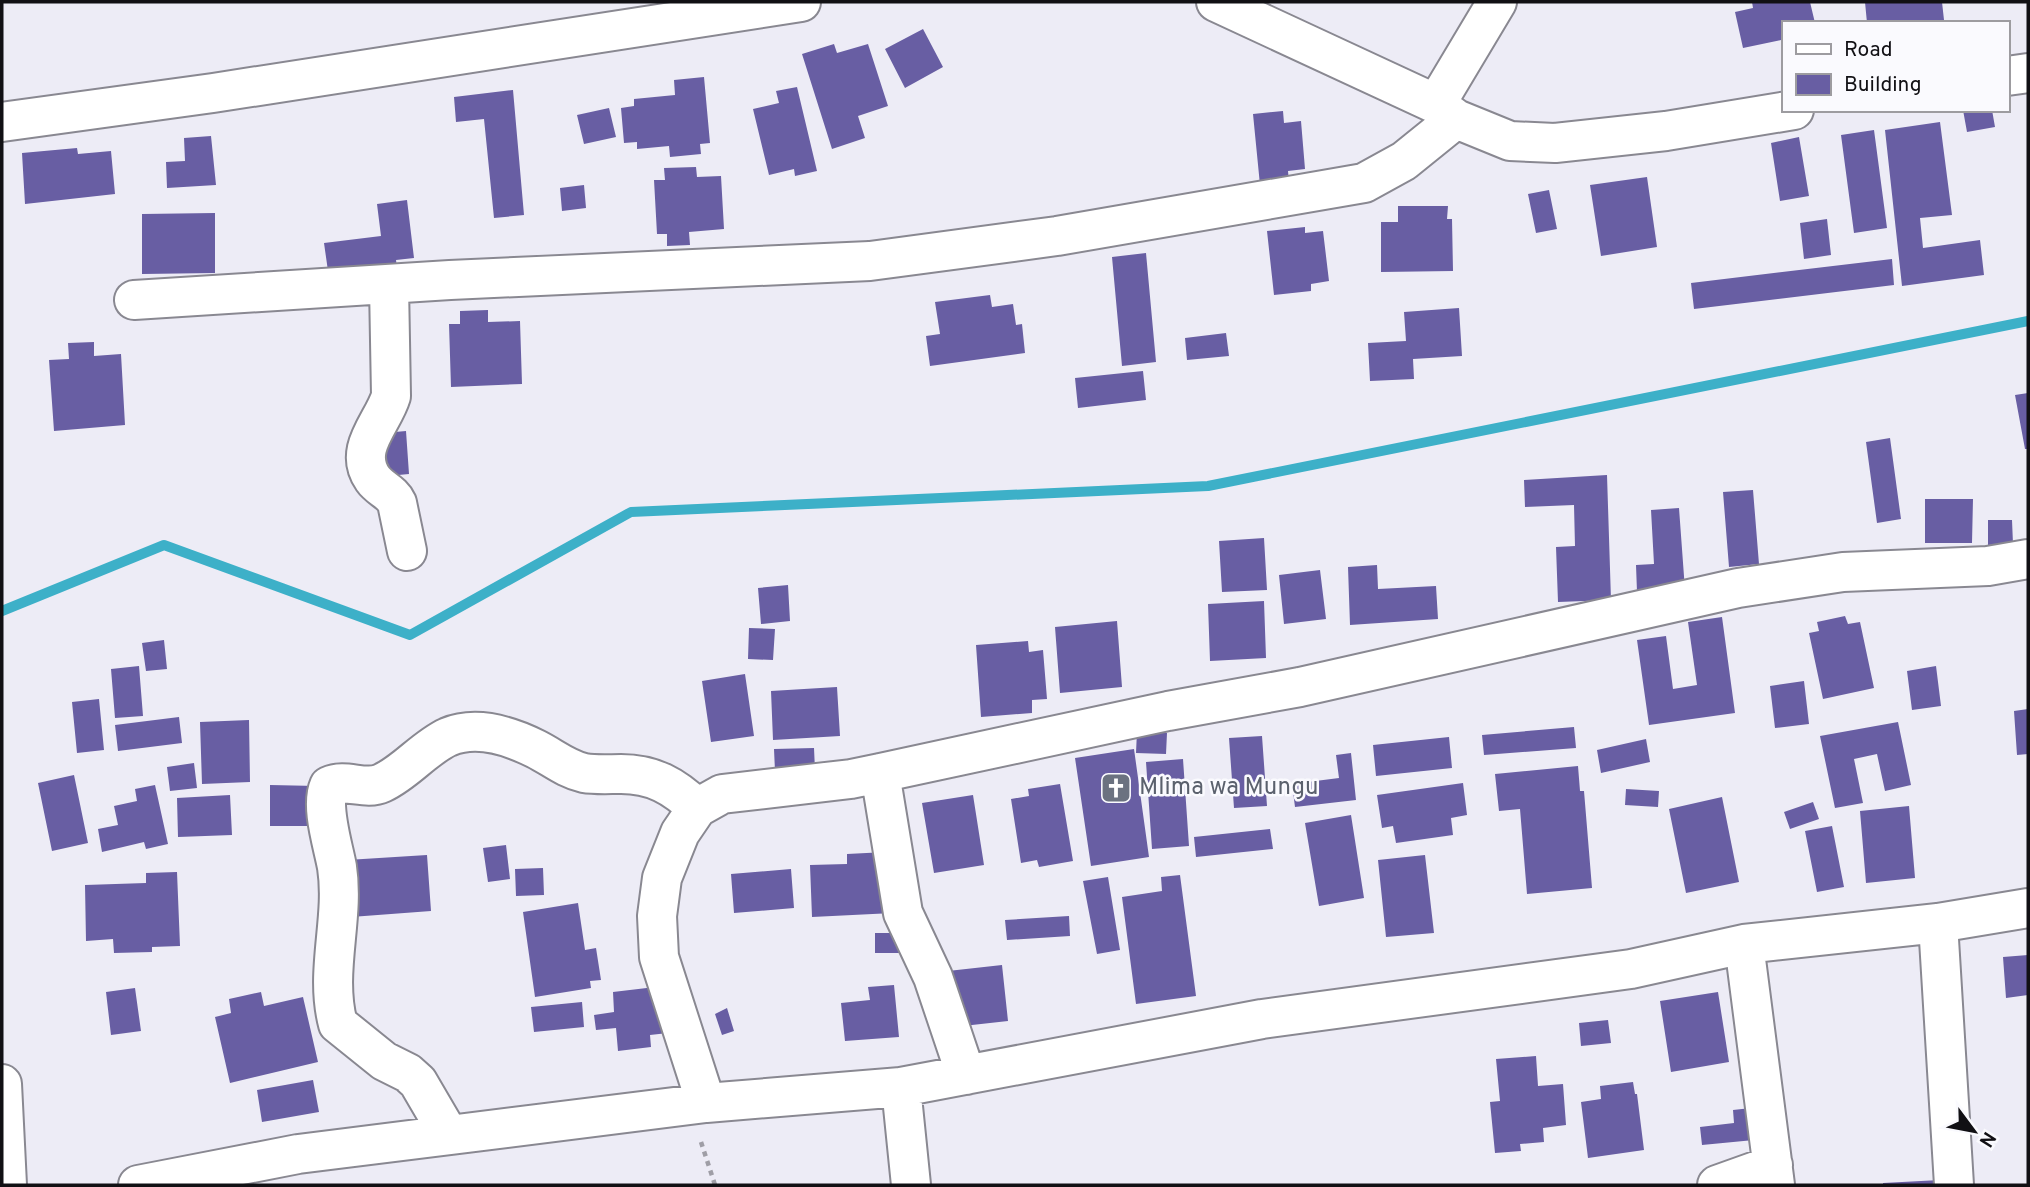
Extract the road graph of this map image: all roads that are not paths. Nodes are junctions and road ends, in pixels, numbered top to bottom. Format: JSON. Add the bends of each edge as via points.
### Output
{"nodes":[{"id":1,"x":801,"y":2,"type":"edge"},
{"id":2,"x":1216,"y":2,"type":"edge"},
{"id":3,"x":1497,"y":2,"type":"edge"},
{"id":4,"x":2028,"y":73,"type":"edge"},
{"id":5,"x":2009,"y":76,"type":"edge"},
{"id":6,"x":1446,"y":112,"type":"junction"},
{"id":7,"x":1782,"y":112,"type":"edge"},
{"id":8,"x":2,"y":122,"type":"edge"},
{"id":9,"x":389,"y":285,"type":"junction"},
{"id":10,"x":134,"y":300,"type":"dead end"},
{"id":11,"x":407,"y":551,"type":"dead end"},
{"id":12,"x":2028,"y":559,"type":"edge"},
{"id":13,"x":880,"y":773,"type":"junction"},
{"id":14,"x":696,"y":808,"type":"junction"},
{"id":15,"x":2028,"y":908,"type":"edge"},
{"id":16,"x":1938,"y":923,"type":"junction"},
{"id":17,"x":1744,"y":944,"type":"junction"},
{"id":18,"x":966,"y":1075,"type":"junction"},
{"id":19,"x":2,"y":1084,"type":"edge"},
{"id":20,"x":901,"y":1087,"type":"junction"},
{"id":21,"x":706,"y":1103,"type":"junction"},
{"id":22,"x":449,"y":1135,"type":"junction"},
{"id":23,"x":1774,"y":1175,"type":"edge"},
{"id":24,"x":7,"y":1185,"type":"edge"},
{"id":25,"x":138,"y":1185,"type":"edge"},
{"id":26,"x":911,"y":1185,"type":"edge"},
{"id":27,"x":1717,"y":1185,"type":"edge"},
{"id":28,"x":1954,"y":1185,"type":"edge"}],
"edges":[{"from":1,"to":8,"type":"street"},
{"from":2,"to":6,"type":"street"},
{"from":3,"to":6,"type":"street"},
{"from":4,"to":5,"type":"street"},
{"from":6,"to":7,"type":"street","via":[[1510,141],[1555,143]]},
{"from":6,"to":9,"type":"street","via":[[1404,161],[1364,183],[1057,236],[870,261]]},
{"from":9,"to":10,"type":"street"},
{"from":9,"to":11,"type":"street","via":[[391,396],[369,437],[365,455],[374,481],[394,496]]},
{"from":12,"to":13,"type":"street","via":[[1988,566],[1843,572],[1738,588],[1300,687]]},
{"from":13,"to":14,"type":"street","via":[[740,790]]},
{"from":13,"to":18,"type":"street","via":[[903,912],[933,977]]},
{"from":14,"to":21,"type":"street","via":[[662,878],[657,916],[659,957]]},
{"from":14,"to":22,"type":"street","via":[[667,783],[650,776],[584,773],[512,739],[484,732],[450,736],[378,785],[330,786],[329,831],[339,897],[333,966],[338,1024],[418,1082]]},
{"from":15,"to":16,"type":"street"},
{"from":16,"to":17,"type":"street"},
{"from":16,"to":28,"type":"street"},
{"from":17,"to":18,"type":"street","via":[[1631,969],[1262,1019]]},
{"from":17,"to":23,"type":"street"},
{"from":18,"to":20,"type":"street"},
{"from":19,"to":24,"type":"street"},
{"from":20,"to":21,"type":"street"},
{"from":20,"to":26,"type":"street"},
{"from":21,"to":22,"type":"street"},
{"from":22,"to":25,"type":"street","via":[[298,1154]]},
{"from":23,"to":27,"type":"street"}]}
